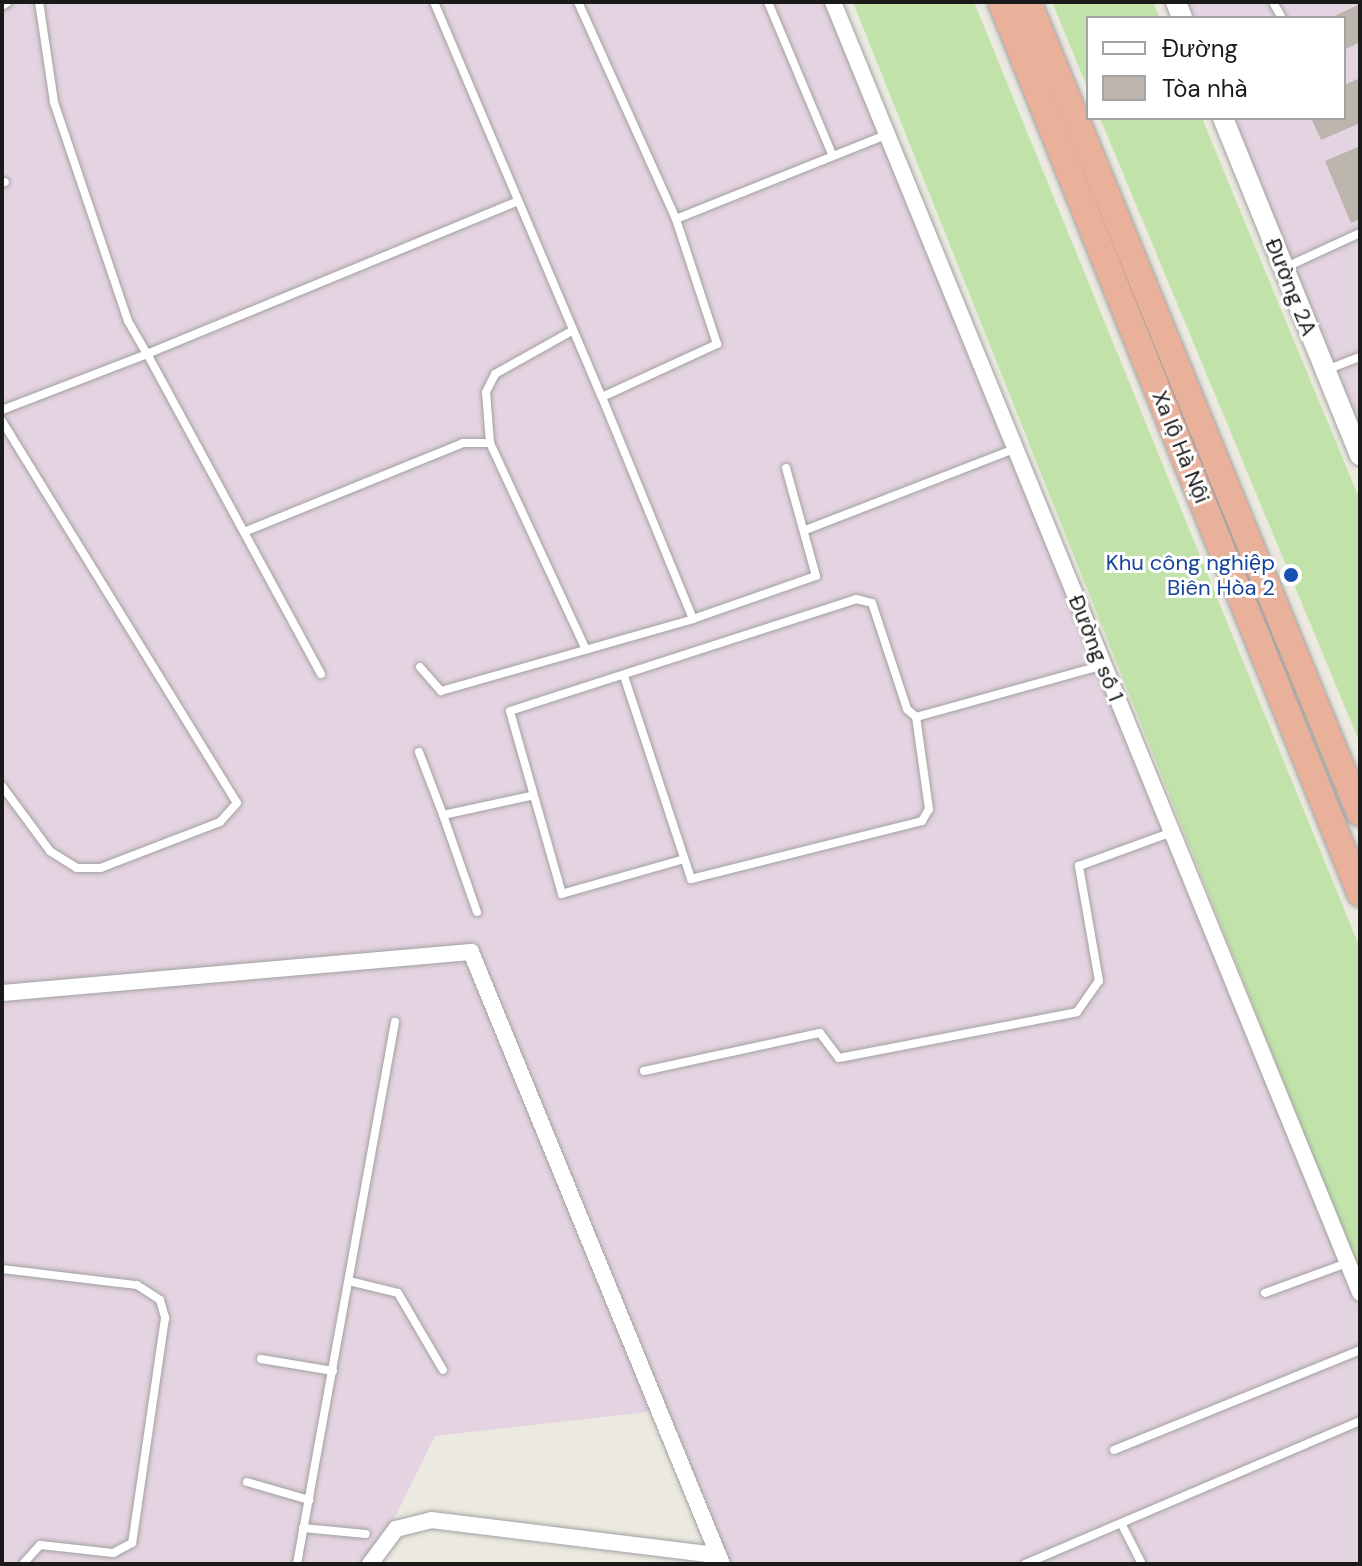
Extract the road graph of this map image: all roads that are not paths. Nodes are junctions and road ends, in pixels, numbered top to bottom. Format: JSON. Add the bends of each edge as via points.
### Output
{"nodes":[{"id":1,"x":8,"y":2,"type":"edge"},
{"id":2,"x":39,"y":2,"type":"edge"},
{"id":3,"x":434,"y":2,"type":"edge"},
{"id":4,"x":578,"y":2,"type":"edge"},
{"id":5,"x":768,"y":2,"type":"edge"},
{"id":6,"x":833,"y":2,"type":"edge"},
{"id":7,"x":1001,"y":2,"type":"edge"},
{"id":8,"x":1028,"y":2,"type":"edge"},
{"id":9,"x":2,"y":6,"type":"edge"},
{"id":10,"x":1224,"y":120,"type":"edge"},
{"id":11,"x":886,"y":135,"type":"junction"},
{"id":12,"x":832,"y":154,"type":"junction"},
{"id":13,"x":514,"y":203,"type":"junction"},
{"id":14,"x":676,"y":219,"type":"junction"},
{"id":15,"x":1360,"y":233,"type":"edge"},
{"id":16,"x":1283,"y":268,"type":"junction"},
{"id":17,"x":572,"y":331,"type":"junction"},
{"id":18,"x":147,"y":354,"type":"junction"},
{"id":19,"x":1360,"y":357,"type":"edge"},
{"id":20,"x":1325,"y":370,"type":"junction"},
{"id":21,"x":602,"y":397,"type":"junction"},
{"id":22,"x":2,"y":410,"type":"edge"},
{"id":23,"x":2,"y":421,"type":"edge"},
{"id":24,"x":490,"y":443,"type":"junction"},
{"id":25,"x":1014,"y":449,"type":"junction"},
{"id":26,"x":1360,"y":455,"type":"edge"},
{"id":27,"x":786,"y":468,"type":"dead end"},
{"id":28,"x":808,"y":529,"type":"junction"},
{"id":29,"x":244,"y":532,"type":"junction"},
{"id":30,"x":693,"y":619,"type":"junction"},
{"id":31,"x":586,"y":650,"type":"junction"},
{"id":32,"x":1103,"y":665,"type":"junction"},
{"id":33,"x":420,"y":667,"type":"dead end"},
{"id":34,"x":321,"y":674,"type":"dead end"},
{"id":35,"x":624,"y":676,"type":"junction"},
{"id":36,"x":916,"y":717,"type":"junction"},
{"id":37,"x":419,"y":752,"type":"dead end"},
{"id":38,"x":2,"y":786,"type":"edge"},
{"id":39,"x":530,"y":796,"type":"junction"},
{"id":40,"x":1360,"y":813,"type":"edge"},
{"id":41,"x":443,"y":815,"type":"junction"},
{"id":42,"x":1169,"y":833,"type":"junction"},
{"id":43,"x":681,"y":860,"type":"junction"},
{"id":44,"x":1360,"y":893,"type":"edge"},
{"id":45,"x":477,"y":912,"type":"dead end"},
{"id":46,"x":2,"y":993,"type":"edge"},
{"id":47,"x":395,"y":1022,"type":"dead end"},
{"id":48,"x":644,"y":1071,"type":"dead end"},
{"id":49,"x":1348,"y":1263,"type":"junction"},
{"id":50,"x":2,"y":1269,"type":"edge"},
{"id":51,"x":349,"y":1281,"type":"junction"},
{"id":52,"x":1265,"y":1293,"type":"dead end"},
{"id":53,"x":1360,"y":1293,"type":"edge"},
{"id":54,"x":1360,"y":1350,"type":"edge"},
{"id":55,"x":261,"y":1359,"type":"dead end"},
{"id":56,"x":443,"y":1370,"type":"dead end"},
{"id":57,"x":333,"y":1371,"type":"junction"},
{"id":58,"x":1360,"y":1421,"type":"edge"},
{"id":59,"x":1114,"y":1450,"type":"dead end"},
{"id":60,"x":247,"y":1482,"type":"dead end"},
{"id":61,"x":309,"y":1500,"type":"junction"},
{"id":62,"x":1121,"y":1523,"type":"junction"},
{"id":63,"x":303,"y":1528,"type":"junction"},
{"id":64,"x":366,"y":1534,"type":"dead end"},
{"id":65,"x":720,"y":1559,"type":"edge"},
{"id":66,"x":23,"y":1564,"type":"edge"},
{"id":67,"x":297,"y":1564,"type":"edge"},
{"id":68,"x":370,"y":1564,"type":"edge"},
{"id":69,"x":1025,"y":1564,"type":"edge"},
{"id":70,"x":1142,"y":1564,"type":"edge"}],
"edges":[{"from":1,"to":9,"type":"lane"},
{"from":2,"to":18,"type":"lane","via":[[54,102],[128,321]]},
{"from":3,"to":13,"type":"lane"},
{"from":4,"to":14,"type":"lane"},
{"from":5,"to":12,"type":"lane"},
{"from":6,"to":11,"type":"street","name":"Đường số 1"},
{"from":7,"to":44,"type":"highway","name":"Xa lộ Hà Nội"},
{"from":8,"to":40,"type":"highway","name":"Xa lộ Hà Nội"},
{"from":10,"to":16,"type":"street","name":"Đường 2A"},
{"from":11,"to":12,"type":"lane"},
{"from":11,"to":25,"type":"street","name":"Đường số 1"},
{"from":12,"to":14,"type":"lane"},
{"from":13,"to":17,"type":"lane"},
{"from":13,"to":18,"type":"lane"},
{"from":14,"to":21,"type":"lane","via":[[717,344]]},
{"from":15,"to":16,"type":"lane"},
{"from":16,"to":20,"type":"street","name":"Đường 2A"},
{"from":17,"to":21,"type":"lane"},
{"from":17,"to":24,"type":"lane","via":[[495,374],[486,392]]},
{"from":18,"to":22,"type":"lane"},
{"from":18,"to":29,"type":"lane"},
{"from":19,"to":20,"type":"lane"},
{"from":20,"to":26,"type":"street","name":"Đường 2A"},
{"from":21,"to":30,"type":"lane"},
{"from":23,"to":38,"type":"lane","via":[[237,803],[220,822],[101,868],[77,868],[50,851]]},
{"from":24,"to":29,"type":"lane","via":[[463,443]]},
{"from":24,"to":31,"type":"lane"},
{"from":25,"to":28,"type":"lane"},
{"from":25,"to":32,"type":"street","name":"Đường số 1"},
{"from":27,"to":28,"type":"lane"},
{"from":28,"to":30,"type":"lane","via":[[816,576]]},
{"from":29,"to":34,"type":"lane"},
{"from":30,"to":31,"type":"lane"},
{"from":31,"to":33,"type":"lane","via":[[441,691]]},
{"from":32,"to":36,"type":"lane"},
{"from":32,"to":42,"type":"street","name":"Đường số 1"},
{"from":35,"to":36,"type":"lane","via":[[864,599]]},
{"from":35,"to":39,"type":"lane","via":[[510,711]]},
{"from":35,"to":43,"type":"lane"},
{"from":36,"to":43,"type":"lane","via":[[929,809],[922,821],[691,879]]},
{"from":37,"to":41,"type":"lane"},
{"from":39,"to":41,"type":"lane"},
{"from":39,"to":43,"type":"lane","via":[[562,894]]},
{"from":41,"to":45,"type":"lane"},
{"from":42,"to":48,"type":"lane","via":[[1079,866],[1099,981],[1077,1012],[839,1058],[820,1033]]},
{"from":42,"to":49,"type":"street","name":"Đường số 1"},
{"from":46,"to":65,"type":"street","via":[[471,952]]},
{"from":47,"to":51,"type":"lane"},
{"from":49,"to":52,"type":"lane"},
{"from":49,"to":53,"type":"street","name":"Đường số 1"},
{"from":50,"to":66,"type":"lane","via":[[137,1285],[160,1300],[165,1318],[132,1543],[113,1553],[40,1545]]},
{"from":51,"to":56,"type":"lane","via":[[398,1293]]},
{"from":51,"to":57,"type":"lane"},
{"from":54,"to":59,"type":"lane"},
{"from":55,"to":57,"type":"lane"},
{"from":57,"to":61,"type":"lane"},
{"from":58,"to":62,"type":"lane"},
{"from":60,"to":61,"type":"lane"},
{"from":61,"to":63,"type":"lane"},
{"from":62,"to":69,"type":"lane"},
{"from":62,"to":70,"type":"lane"},
{"from":63,"to":64,"type":"lane"},
{"from":63,"to":67,"type":"lane"},
{"from":65,"to":68,"type":"street","via":[[431,1520],[396,1529]]}]}
